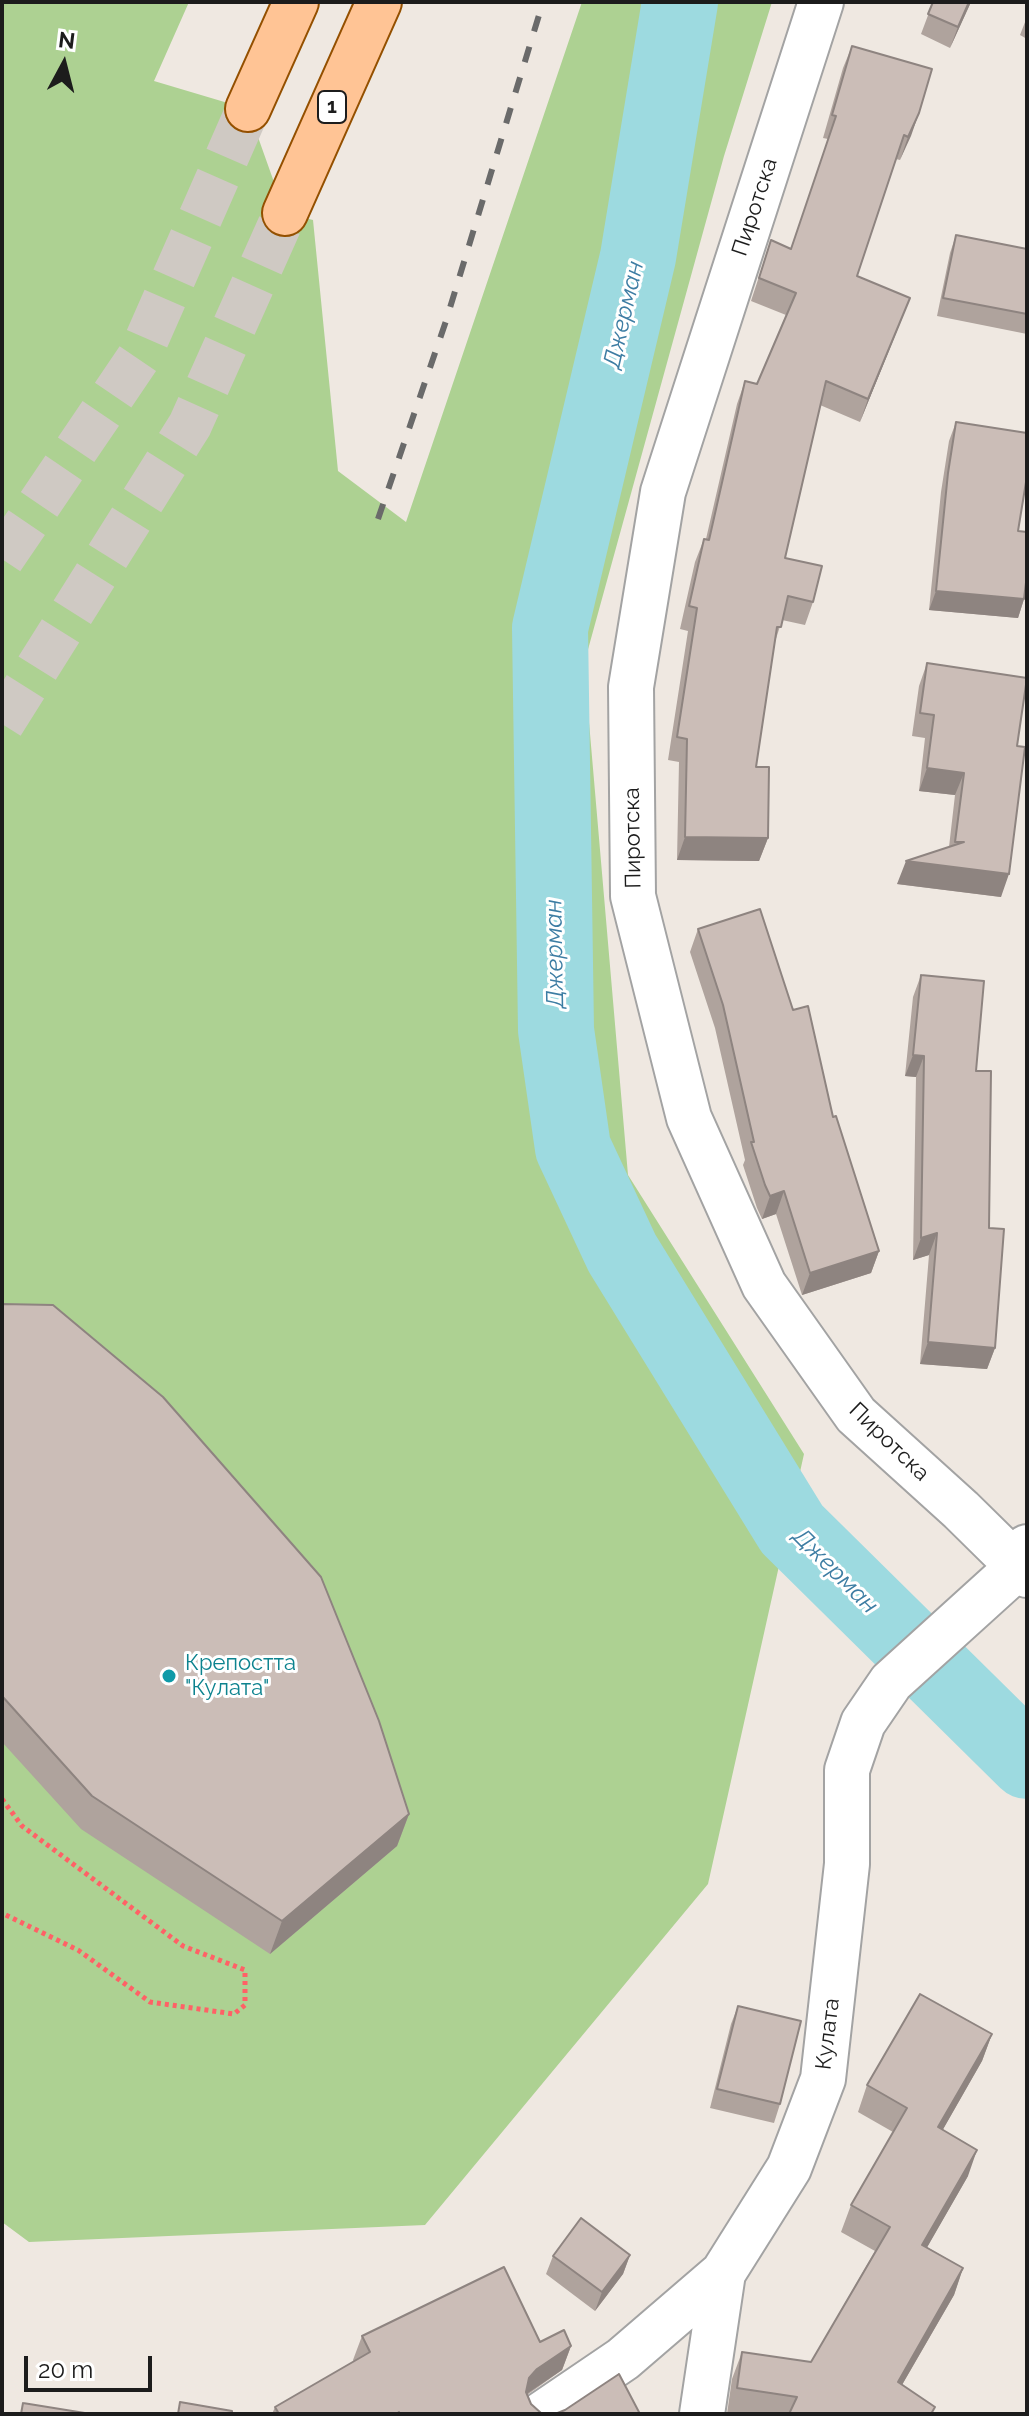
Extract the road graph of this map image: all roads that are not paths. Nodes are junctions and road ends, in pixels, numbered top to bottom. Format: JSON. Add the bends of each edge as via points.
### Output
{"nodes":[{"id":1,"x":296,"y":2,"type":"edge"},
{"id":2,"x":379,"y":2,"type":"edge"},
{"id":3,"x":821,"y":2,"type":"edge"},
{"id":4,"x":248,"y":109,"type":"tunnel mouth"},
{"id":5,"x":285,"y":213,"type":"tunnel mouth"},
{"id":6,"x":1024,"y":1563,"type":"edge"},
{"id":7,"x":723,"y":2273,"type":"junction"},
{"id":8,"x":542,"y":2414,"type":"edge"},
{"id":9,"x":702,"y":2414,"type":"edge"}],
"edges":[{"from":1,"to":4,"type":"main road"},
{"from":2,"to":5,"type":"main road","number":"1"},
{"from":3,"to":6,"type":"street","name":"Пиротска","via":[[663,492],[631,687],[633,896],[689,1118],[764,1285],[856,1415]]},
{"from":6,"to":7,"type":"street","name":"Кулата","via":[[891,1682],[863,1723],[847,1770],[847,1864],[823,2079],[789,2168]]},
{"from":7,"to":8,"type":"street","name":"Кулата","via":[[623,2359]]},
{"from":7,"to":9,"type":"street"}]}
